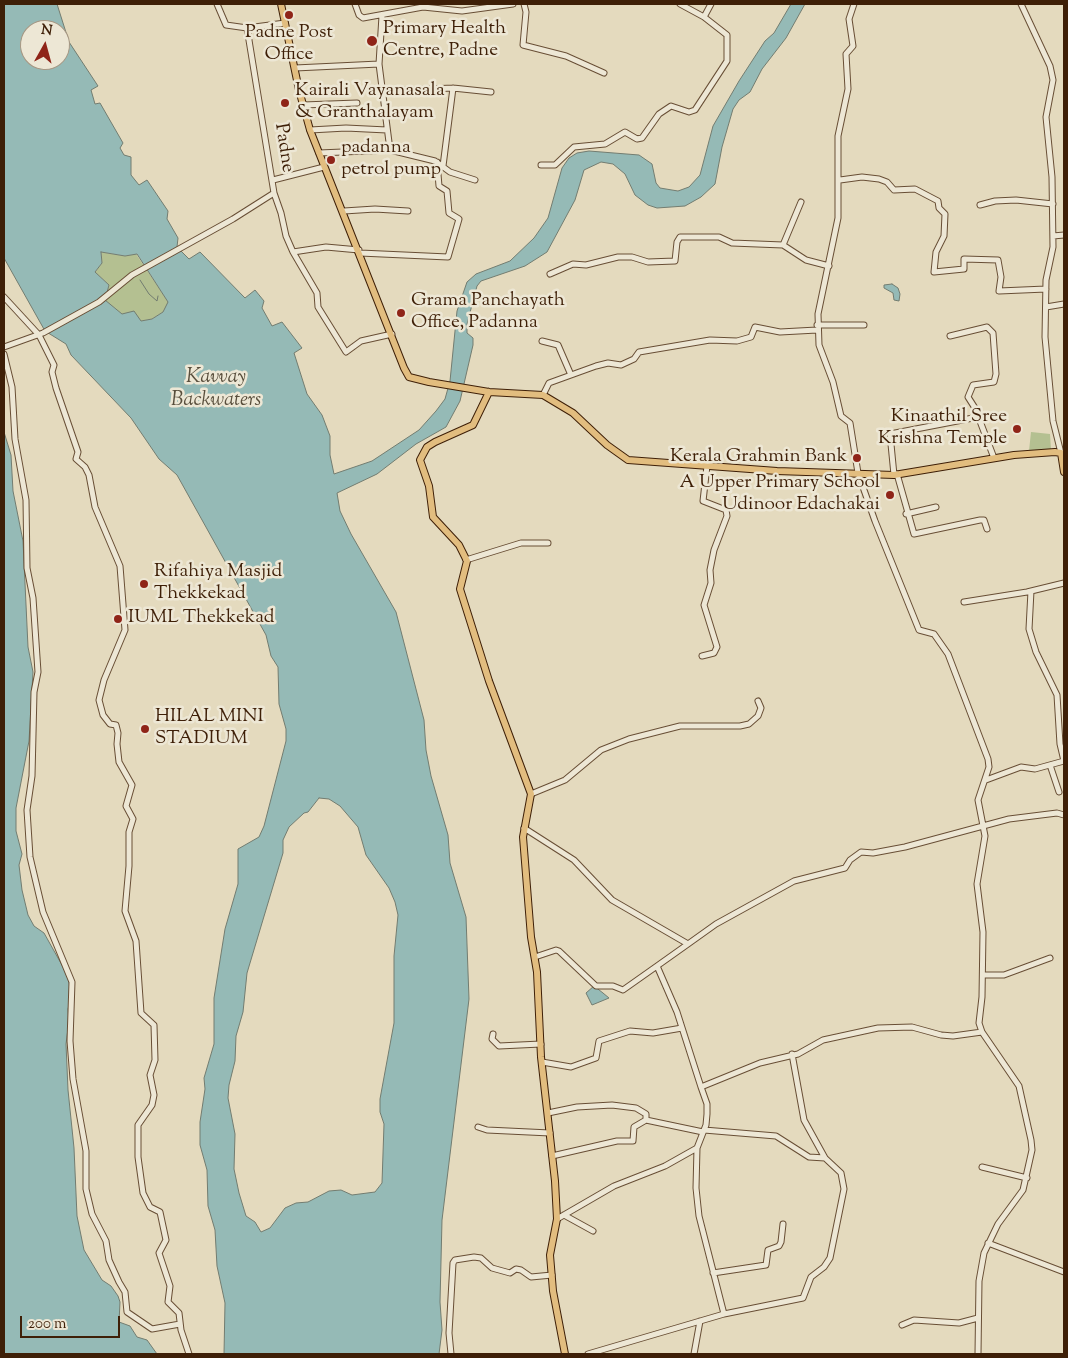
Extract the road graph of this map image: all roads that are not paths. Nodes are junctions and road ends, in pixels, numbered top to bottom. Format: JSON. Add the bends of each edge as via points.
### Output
{"nodes":[{"id":1,"x":217,"y":4,"type":"edge"},
{"id":2,"x":281,"y":4,"type":"edge"},
{"id":3,"x":354,"y":4,"type":"edge"},
{"id":4,"x":513,"y":4,"type":"edge"},
{"id":5,"x":524,"y":4,"type":"edge"},
{"id":6,"x":680,"y":4,"type":"edge"},
{"id":7,"x":711,"y":4,"type":"edge"},
{"id":8,"x":854,"y":4,"type":"edge"},
{"id":9,"x":1021,"y":4,"type":"edge"},
{"id":10,"x":382,"y":16,"type":"junction"},
{"id":11,"x":704,"y":17,"type":"junction"},
{"id":12,"x":285,"y":23,"type":"junction"},
{"id":13,"x":247,"y":28,"type":"junction"},
{"id":14,"x":379,"y":64,"type":"junction"},
{"id":15,"x":295,"y":68,"type":"junction"},
{"id":16,"x":604,"y":74,"type":"dead end"},
{"id":17,"x":453,"y":88,"type":"junction"},
{"id":18,"x":383,"y":91,"type":"junction"},
{"id":19,"x":491,"y":92,"type":"dead end"},
{"id":20,"x":357,"y":103,"type":"dead end"},
{"id":21,"x":303,"y":105,"type":"junction"},
{"id":22,"x":310,"y":130,"type":"junction"},
{"id":23,"x":386,"y":130,"type":"junction"},
{"id":24,"x":390,"y":150,"type":"junction"},
{"id":25,"x":319,"y":153,"type":"junction"},
{"id":26,"x":437,"y":162,"type":"junction"},
{"id":27,"x":541,"y":165,"type":"dead end"},
{"id":28,"x":443,"y":166,"type":"junction"},
{"id":29,"x":324,"y":167,"type":"junction"},
{"id":30,"x":273,"y":180,"type":"junction"},
{"id":31,"x":475,"y":180,"type":"dead end"},
{"id":32,"x":840,"y":180,"type":"junction"},
{"id":33,"x":274,"y":193,"type":"junction"},
{"id":34,"x":801,"y":202,"type":"dead end"},
{"id":35,"x":1053,"y":204,"type":"junction"},
{"id":36,"x":980,"y":206,"type":"dead end"},
{"id":37,"x":408,"y":211,"type":"dead end"},
{"id":38,"x":344,"y":212,"type":"junction"},
{"id":39,"x":1064,"y":235,"type":"edge"},
{"id":40,"x":1053,"y":236,"type":"junction"},
{"id":41,"x":783,"y":245,"type":"junction"},
{"id":42,"x":360,"y":251,"type":"junction"},
{"id":43,"x":293,"y":252,"type":"junction"},
{"id":44,"x":829,"y":266,"type":"junction"},
{"id":45,"x":550,"y":274,"type":"dead end"},
{"id":46,"x":1046,"y":289,"type":"junction"},
{"id":47,"x":4,"y":297,"type":"edge"},
{"id":48,"x":1064,"y":304,"type":"edge"},
{"id":49,"x":1046,"y":306,"type":"junction"},
{"id":50,"x":864,"y":325,"type":"dead end"},
{"id":51,"x":817,"y":328,"type":"junction"},
{"id":52,"x":41,"y":334,"type":"junction"},
{"id":53,"x":392,"y":334,"type":"junction"},
{"id":54,"x":950,"y":336,"type":"dead end"},
{"id":55,"x":542,"y":341,"type":"dead end"},
{"id":56,"x":4,"y":347,"type":"edge"},
{"id":57,"x":4,"y":354,"type":"edge"},
{"id":58,"x":571,"y":375,"type":"junction"},
{"id":59,"x":488,"y":392,"type":"junction"},
{"id":60,"x":543,"y":395,"type":"junction"},
{"id":61,"x":978,"y":417,"type":"junction"},
{"id":62,"x":1061,"y":453,"type":"junction"},
{"id":63,"x":994,"y":458,"type":"junction"},
{"id":64,"x":707,"y":466,"type":"junction"},
{"id":65,"x":1064,"y":472,"type":"edge"},
{"id":66,"x":858,"y":473,"type":"junction"},
{"id":67,"x":895,"y":475,"type":"junction"},
{"id":68,"x":936,"y":507,"type":"dead end"},
{"id":69,"x":906,"y":514,"type":"junction"},
{"id":70,"x":987,"y":529,"type":"dead end"},
{"id":71,"x":548,"y":542,"type":"dead end"},
{"id":72,"x":466,"y":560,"type":"junction"},
{"id":73,"x":1064,"y":583,"type":"edge"},
{"id":74,"x":1031,"y":591,"type":"junction"},
{"id":75,"x":964,"y":602,"type":"dead end"},
{"id":76,"x":702,"y":656,"type":"dead end"},
{"id":77,"x":758,"y":701,"type":"dead end"},
{"id":78,"x":1064,"y":761,"type":"edge"},
{"id":79,"x":1050,"y":765,"type":"junction"},
{"id":80,"x":986,"y":780,"type":"junction"},
{"id":81,"x":1059,"y":792,"type":"dead end"},
{"id":82,"x":531,"y":794,"type":"junction"},
{"id":83,"x":1064,"y":815,"type":"edge"},
{"id":84,"x":983,"y":825,"type":"junction"},
{"id":85,"x":523,"y":827,"type":"junction"},
{"id":86,"x":688,"y":944,"type":"junction"},
{"id":87,"x":535,"y":957,"type":"junction"},
{"id":88,"x":1050,"y":958,"type":"dead end"},
{"id":89,"x":657,"y":966,"type":"junction"},
{"id":90,"x":983,"y":975,"type":"junction"},
{"id":91,"x":682,"y":1028,"type":"junction"},
{"id":92,"x":982,"y":1032,"type":"junction"},
{"id":93,"x":493,"y":1034,"type":"dead end"},
{"id":94,"x":541,"y":1044,"type":"junction"},
{"id":95,"x":792,"y":1054,"type":"junction"},
{"id":96,"x":542,"y":1062,"type":"junction"},
{"id":97,"x":701,"y":1087,"type":"junction"},
{"id":98,"x":548,"y":1113,"type":"junction"},
{"id":99,"x":646,"y":1120,"type":"junction"},
{"id":100,"x":478,"y":1127,"type":"dead end"},
{"id":101,"x":704,"y":1131,"type":"junction"},
{"id":102,"x":550,"y":1133,"type":"junction"},
{"id":103,"x":697,"y":1148,"type":"junction"},
{"id":104,"x":552,"y":1156,"type":"junction"},
{"id":105,"x":825,"y":1158,"type":"junction"},
{"id":106,"x":982,"y":1167,"type":"dead end"},
{"id":107,"x":1027,"y":1178,"type":"junction"},
{"id":108,"x":564,"y":1215,"type":"junction"},
{"id":109,"x":557,"y":1219,"type":"junction"},
{"id":110,"x":783,"y":1224,"type":"dead end"},
{"id":111,"x":593,"y":1231,"type":"dead end"},
{"id":112,"x":988,"y":1243,"type":"junction"},
{"id":113,"x":1064,"y":1272,"type":"edge"},
{"id":114,"x":713,"y":1273,"type":"junction"},
{"id":115,"x":552,"y":1275,"type":"junction"},
{"id":116,"x":724,"y":1314,"type":"junction"},
{"id":117,"x":978,"y":1318,"type":"junction"},
{"id":118,"x":700,"y":1321,"type":"junction"},
{"id":119,"x":180,"y":1324,"type":"junction"},
{"id":120,"x":902,"y":1325,"type":"dead end"},
{"id":121,"x":189,"y":1354,"type":"edge"},
{"id":122,"x":451,"y":1354,"type":"edge"},
{"id":123,"x":565,"y":1354,"type":"edge"},
{"id":124,"x":588,"y":1354,"type":"edge"},
{"id":125,"x":694,"y":1354,"type":"edge"},
{"id":126,"x":978,"y":1354,"type":"edge"}],
"edges":[{"from":1,"to":13,"type":"street","via":[[226,25]]},
{"from":2,"to":12,"type":"main road"},
{"from":3,"to":10,"type":"street","via":[[363,18]]},
{"from":4,"to":10,"type":"street","via":[[462,11],[423,7]]},
{"from":5,"to":16,"type":"street","via":[[523,45],[566,56]]},
{"from":6,"to":11,"type":"street"},
{"from":7,"to":11,"type":"street"},
{"from":8,"to":32,"type":"street","via":[[849,19],[853,46],[846,54],[848,89],[838,136]]},
{"from":9,"to":35,"type":"street","via":[[1052,73],[1046,122],[1052,160]]},
{"from":10,"to":14,"type":"street"},
{"from":11,"to":27,"type":"street","via":[[726,32],[727,61],[695,110],[689,112],[671,106],[659,114],[642,138],[637,139],[625,132],[605,144],[574,147],[555,165]]},
{"from":12,"to":13,"type":"street"},
{"from":12,"to":15,"type":"main road"},
{"from":13,"to":30,"type":"street","name":"Padne"},
{"from":14,"to":15,"type":"street"},
{"from":14,"to":18,"type":"street"},
{"from":15,"to":21,"type":"main road"},
{"from":17,"to":18,"type":"street"},
{"from":17,"to":19,"type":"street"},
{"from":17,"to":28,"type":"street"},
{"from":18,"to":23,"type":"street"},
{"from":20,"to":21,"type":"street"},
{"from":21,"to":22,"type":"main road"},
{"from":22,"to":23,"type":"street"},
{"from":22,"to":25,"type":"main road"},
{"from":23,"to":24,"type":"street"},
{"from":24,"to":25,"type":"street"},
{"from":24,"to":26,"type":"street"},
{"from":25,"to":29,"type":"main road"},
{"from":26,"to":28,"type":"street"},
{"from":26,"to":42,"type":"street","via":[[439,186],[447,191],[449,213],[459,219],[448,257]]},
{"from":28,"to":31,"type":"street","via":[[450,172]]},
{"from":29,"to":30,"type":"street"},
{"from":29,"to":38,"type":"main road"},
{"from":30,"to":33,"type":"street","name":"Padne"},
{"from":32,"to":44,"type":"street","via":[[838,218]]},
{"from":32,"to":46,"type":"street","via":[[879,179],[894,190],[915,188],[938,201],[945,214],[944,236],[936,252],[934,272],[964,269],[964,259],[998,260],[999,291]]},
{"from":33,"to":43,"type":"street"},
{"from":33,"to":52,"type":"street","name":"Padne","via":[[132,275],[99,302]]},
{"from":34,"to":41,"type":"street"},
{"from":35,"to":36,"type":"street","via":[[1016,200]]},
{"from":35,"to":40,"type":"street"},
{"from":37,"to":38,"type":"street","via":[[375,209]]},
{"from":38,"to":42,"type":"main road"},
{"from":39,"to":40,"type":"street"},
{"from":40,"to":46,"type":"street"},
{"from":41,"to":44,"type":"street","via":[[806,260]]},
{"from":41,"to":45,"type":"street","via":[[680,237],[676,261],[648,262],[618,257],[586,265],[573,264]]},
{"from":42,"to":43,"type":"street","via":[[326,247]]},
{"from":42,"to":53,"type":"main road"},
{"from":43,"to":53,"type":"street","via":[[316,293],[318,307],[346,352],[361,341]]},
{"from":44,"to":51,"type":"street"},
{"from":46,"to":49,"type":"street"},
{"from":47,"to":52,"type":"street"},
{"from":48,"to":49,"type":"street"},
{"from":49,"to":62,"type":"street","via":[[1046,353],[1053,421]]},
{"from":50,"to":51,"type":"street"},
{"from":51,"to":58,"type":"street","via":[[780,332],[754,327],[748,338],[738,341],[710,340],[639,352],[634,359],[621,365],[608,363]]},
{"from":51,"to":66,"type":"street","via":[[838,408],[852,429]]},
{"from":52,"to":56,"type":"street","name":"Padne"},
{"from":52,"to":119,"type":"street","via":[[54,365],[52,372],[56,388],[78,452],[76,459],[89,475],[95,508],[120,566],[125,630],[99,700],[103,715],[110,724],[116,725],[120,762],[132,785],[126,806],[133,819],[129,832],[130,866],[124,911],[136,941],[140,1013],[154,1025],[155,1060],[150,1075],[154,1095],[152,1105],[138,1124],[138,1157],[143,1193],[150,1207],[160,1212],[166,1240],[159,1253],[170,1286],[168,1302],[179,1313]]},
{"from":53,"to":59,"type":"main road","via":[[406,373],[413,379]]},
{"from":54,"to":61,"type":"street","via":[[987,327],[993,332],[994,382],[973,385],[968,397]]},
{"from":55,"to":58,"type":"street","via":[[558,345]]},
{"from":57,"to":119,"type":"street","via":[[12,387],[15,438],[26,500],[27,568],[33,598],[38,672],[34,692],[32,776],[27,801],[30,857],[43,912],[72,982],[70,1041],[73,1079],[86,1151],[86,1189],[92,1214],[106,1240],[109,1260],[125,1292],[126,1312],[152,1329]]},
{"from":58,"to":60,"type":"street","via":[[549,383]]},
{"from":59,"to":60,"type":"main road"},
{"from":59,"to":72,"type":"main road","via":[[473,425],[435,442],[423,452],[420,460],[433,517],[459,545]]},
{"from":60,"to":64,"type":"main road","via":[[572,413],[628,460]]},
{"from":61,"to":63,"type":"street"},
{"from":61,"to":67,"type":"street","via":[[890,434]]},
{"from":62,"to":63,"type":"main road"},
{"from":62,"to":65,"type":"main road"},
{"from":63,"to":67,"type":"main road"},
{"from":64,"to":66,"type":"main road"},
{"from":64,"to":76,"type":"street","via":[[703,501],[726,510],[727,516],[714,550],[711,583],[704,605],[717,647],[714,653]]},
{"from":66,"to":67,"type":"main road"},
{"from":66,"to":80,"type":"street","via":[[919,630],[939,638],[955,669],[988,759]]},
{"from":67,"to":69,"type":"street"},
{"from":68,"to":69,"type":"street"},
{"from":69,"to":70,"type":"street","via":[[914,534],[980,520],[984,520]]},
{"from":71,"to":72,"type":"street","via":[[513,545]]},
{"from":72,"to":82,"type":"main road","via":[[460,589],[489,681]]},
{"from":73,"to":74,"type":"street"},
{"from":74,"to":75,"type":"street"},
{"from":74,"to":78,"type":"street","via":[[1029,629],[1036,652],[1058,695]]},
{"from":77,"to":82,"type":"street","via":[[758,716],[749,724],[680,726],[629,739],[601,750],[565,780]]},
{"from":78,"to":79,"type":"street"},
{"from":79,"to":80,"type":"street","via":[[1031,770],[1020,768]]},
{"from":79,"to":81,"type":"street"},
{"from":80,"to":84,"type":"street","via":[[978,800]]},
{"from":82,"to":85,"type":"main road"},
{"from":83,"to":84,"type":"street","via":[[1057,813]]},
{"from":84,"to":86,"type":"street","via":[[904,848],[861,852],[845,868],[794,881],[716,924]]},
{"from":84,"to":90,"type":"street","via":[[984,850],[977,884],[983,932]]},
{"from":85,"to":86,"type":"street","via":[[574,860],[612,900]]},
{"from":85,"to":87,"type":"main road"},
{"from":86,"to":89,"type":"street"},
{"from":87,"to":89,"type":"street","via":[[559,951],[596,986],[623,990]]},
{"from":87,"to":94,"type":"main road"},
{"from":88,"to":90,"type":"street","via":[[1004,975]]},
{"from":89,"to":91,"type":"street"},
{"from":90,"to":92,"type":"street","via":[[979,1023]]},
{"from":91,"to":96,"type":"street","via":[[653,1033],[630,1032],[599,1041],[596,1058],[571,1067]]},
{"from":91,"to":97,"type":"street"},
{"from":92,"to":95,"type":"street","via":[[953,1036],[912,1027],[878,1028],[823,1040]]},
{"from":92,"to":107,"type":"street","via":[[1022,1093],[1032,1150]]},
{"from":93,"to":94,"type":"street","via":[[492,1039],[499,1046]]},
{"from":94,"to":96,"type":"main road"},
{"from":95,"to":97,"type":"street"},
{"from":95,"to":105,"type":"street","via":[[804,1120]]},
{"from":96,"to":98,"type":"main road"},
{"from":97,"to":101,"type":"street","via":[[707,1104]]},
{"from":98,"to":99,"type":"street","via":[[612,1105],[642,1110]]},
{"from":98,"to":102,"type":"main road"},
{"from":99,"to":101,"type":"street"},
{"from":99,"to":104,"type":"street","via":[[634,1126],[633,1141],[617,1141]]},
{"from":100,"to":102,"type":"street"},
{"from":101,"to":103,"type":"street"},
{"from":101,"to":105,"type":"street","via":[[776,1136],[809,1157]]},
{"from":102,"to":104,"type":"main road"},
{"from":103,"to":108,"type":"street","via":[[614,1186]]},
{"from":103,"to":114,"type":"street","via":[[699,1216]]},
{"from":104,"to":109,"type":"main road"},
{"from":105,"to":116,"type":"street","via":[[841,1173],[844,1189],[830,1258],[811,1277],[804,1298]]},
{"from":106,"to":107,"type":"street"},
{"from":107,"to":112,"type":"street","via":[[1023,1190]]},
{"from":108,"to":109,"type":"street"},
{"from":108,"to":111,"type":"street"},
{"from":109,"to":115,"type":"main road","via":[[550,1255]]},
{"from":110,"to":114,"type":"street","via":[[781,1242],[768,1250],[766,1265]]},
{"from":112,"to":113,"type":"street"},
{"from":112,"to":117,"type":"street","via":[[979,1281]]},
{"from":114,"to":116,"type":"street"},
{"from":115,"to":122,"type":"street","via":[[532,1277],[516,1269],[510,1273],[492,1268],[481,1258],[455,1260],[449,1333]]},
{"from":115,"to":123,"type":"main road"},
{"from":116,"to":118,"type":"street"},
{"from":117,"to":120,"type":"street","via":[[959,1323],[914,1320]]},
{"from":117,"to":126,"type":"street"},
{"from":118,"to":124,"type":"street"},
{"from":118,"to":125,"type":"street"},
{"from":119,"to":121,"type":"street"}]}
